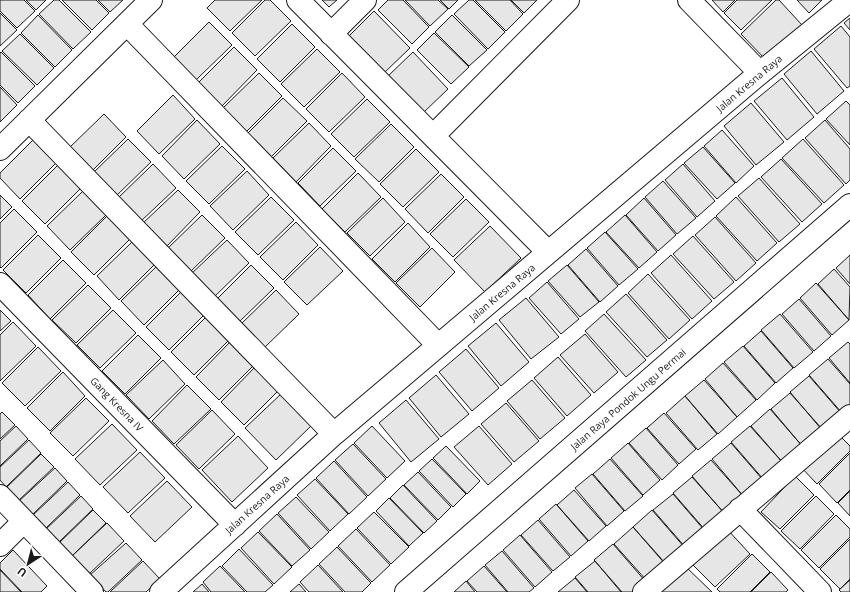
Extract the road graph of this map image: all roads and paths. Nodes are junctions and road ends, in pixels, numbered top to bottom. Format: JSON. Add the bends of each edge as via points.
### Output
{"nodes":[{"id":1,"x":152,"y":0,"type":"edge"},
{"id":2,"x":298,"y":0,"type":"edge"},
{"id":3,"x":365,"y":0,"type":"edge"},
{"id":4,"x":568,"y":0,"type":"edge"},
{"id":5,"x":689,"y":0,"type":"edge"},
{"id":6,"x":850,"y":0,"type":"edge"},
{"id":7,"x":127,"y":24,"type":"junction"},
{"id":8,"x":332,"y":34,"type":"junction"},
{"id":9,"x":760,"y":73,"type":"junction"},
{"id":10,"x":29,"y":120,"type":"junction"},
{"id":11,"x":433,"y":136,"type":"junction"},
{"id":12,"x":0,"y":149,"type":"edge"},
{"id":13,"x":850,"y":205,"type":"edge"},
{"id":14,"x":548,"y":252,"type":"junction"},
{"id":15,"x":0,"y":284,"type":"edge"},
{"id":16,"x":438,"y":345,"type":"junction"},
{"id":17,"x":850,"y":416,"type":"edge"},
{"id":18,"x":334,"y":434,"type":"junction"},
{"id":19,"x":0,"y":496,"type":"edge"},
{"id":20,"x":740,"y":509,"type":"junction"},
{"id":21,"x":24,"y":521,"type":"junction"},
{"id":22,"x":234,"y":525,"type":"junction"},
{"id":23,"x":0,"y":544,"type":"edge"},
{"id":24,"x":92,"y":592,"type":"edge"},
{"id":25,"x":161,"y":592,"type":"edge"},
{"id":26,"x":406,"y":592,"type":"edge"},
{"id":27,"x":644,"y":592,"type":"edge"},
{"id":28,"x":820,"y":592,"type":"edge"}],
"edges":[{"from":1,"to":7,"type":"street"},
{"from":2,"to":8,"type":"street"},
{"from":3,"to":8,"type":"street"},
{"from":4,"to":11,"type":"street"},
{"from":5,"to":9,"type":"street"},
{"from":6,"to":9,"type":"street","name":"Jalan Kresna Raya"},
{"from":7,"to":10,"type":"street"},
{"from":7,"to":16,"type":"street"},
{"from":8,"to":11,"type":"street"},
{"from":9,"to":14,"type":"street","name":"Jalan Kresna Raya"},
{"from":10,"to":12,"type":"street"},
{"from":10,"to":18,"type":"street"},
{"from":11,"to":14,"type":"street"},
{"from":13,"to":26,"type":"street","name":"Jalan Raya Pondok Ungu Permai"},
{"from":14,"to":16,"type":"street","name":"Jalan Kresna Raya"},
{"from":15,"to":22,"type":"street","name":"Gang Kresna IV"},
{"from":16,"to":18,"type":"street","name":"Jalan Kresna Raya"},
{"from":17,"to":20,"type":"street"},
{"from":18,"to":22,"type":"street","name":"Jalan Kresna Raya"},
{"from":19,"to":21,"type":"street"},
{"from":20,"to":27,"type":"street"},
{"from":20,"to":28,"type":"street"},
{"from":21,"to":23,"type":"street"},
{"from":21,"to":24,"type":"street"},
{"from":22,"to":25,"type":"street","name":"Jalan Kresna Raya"}]}
